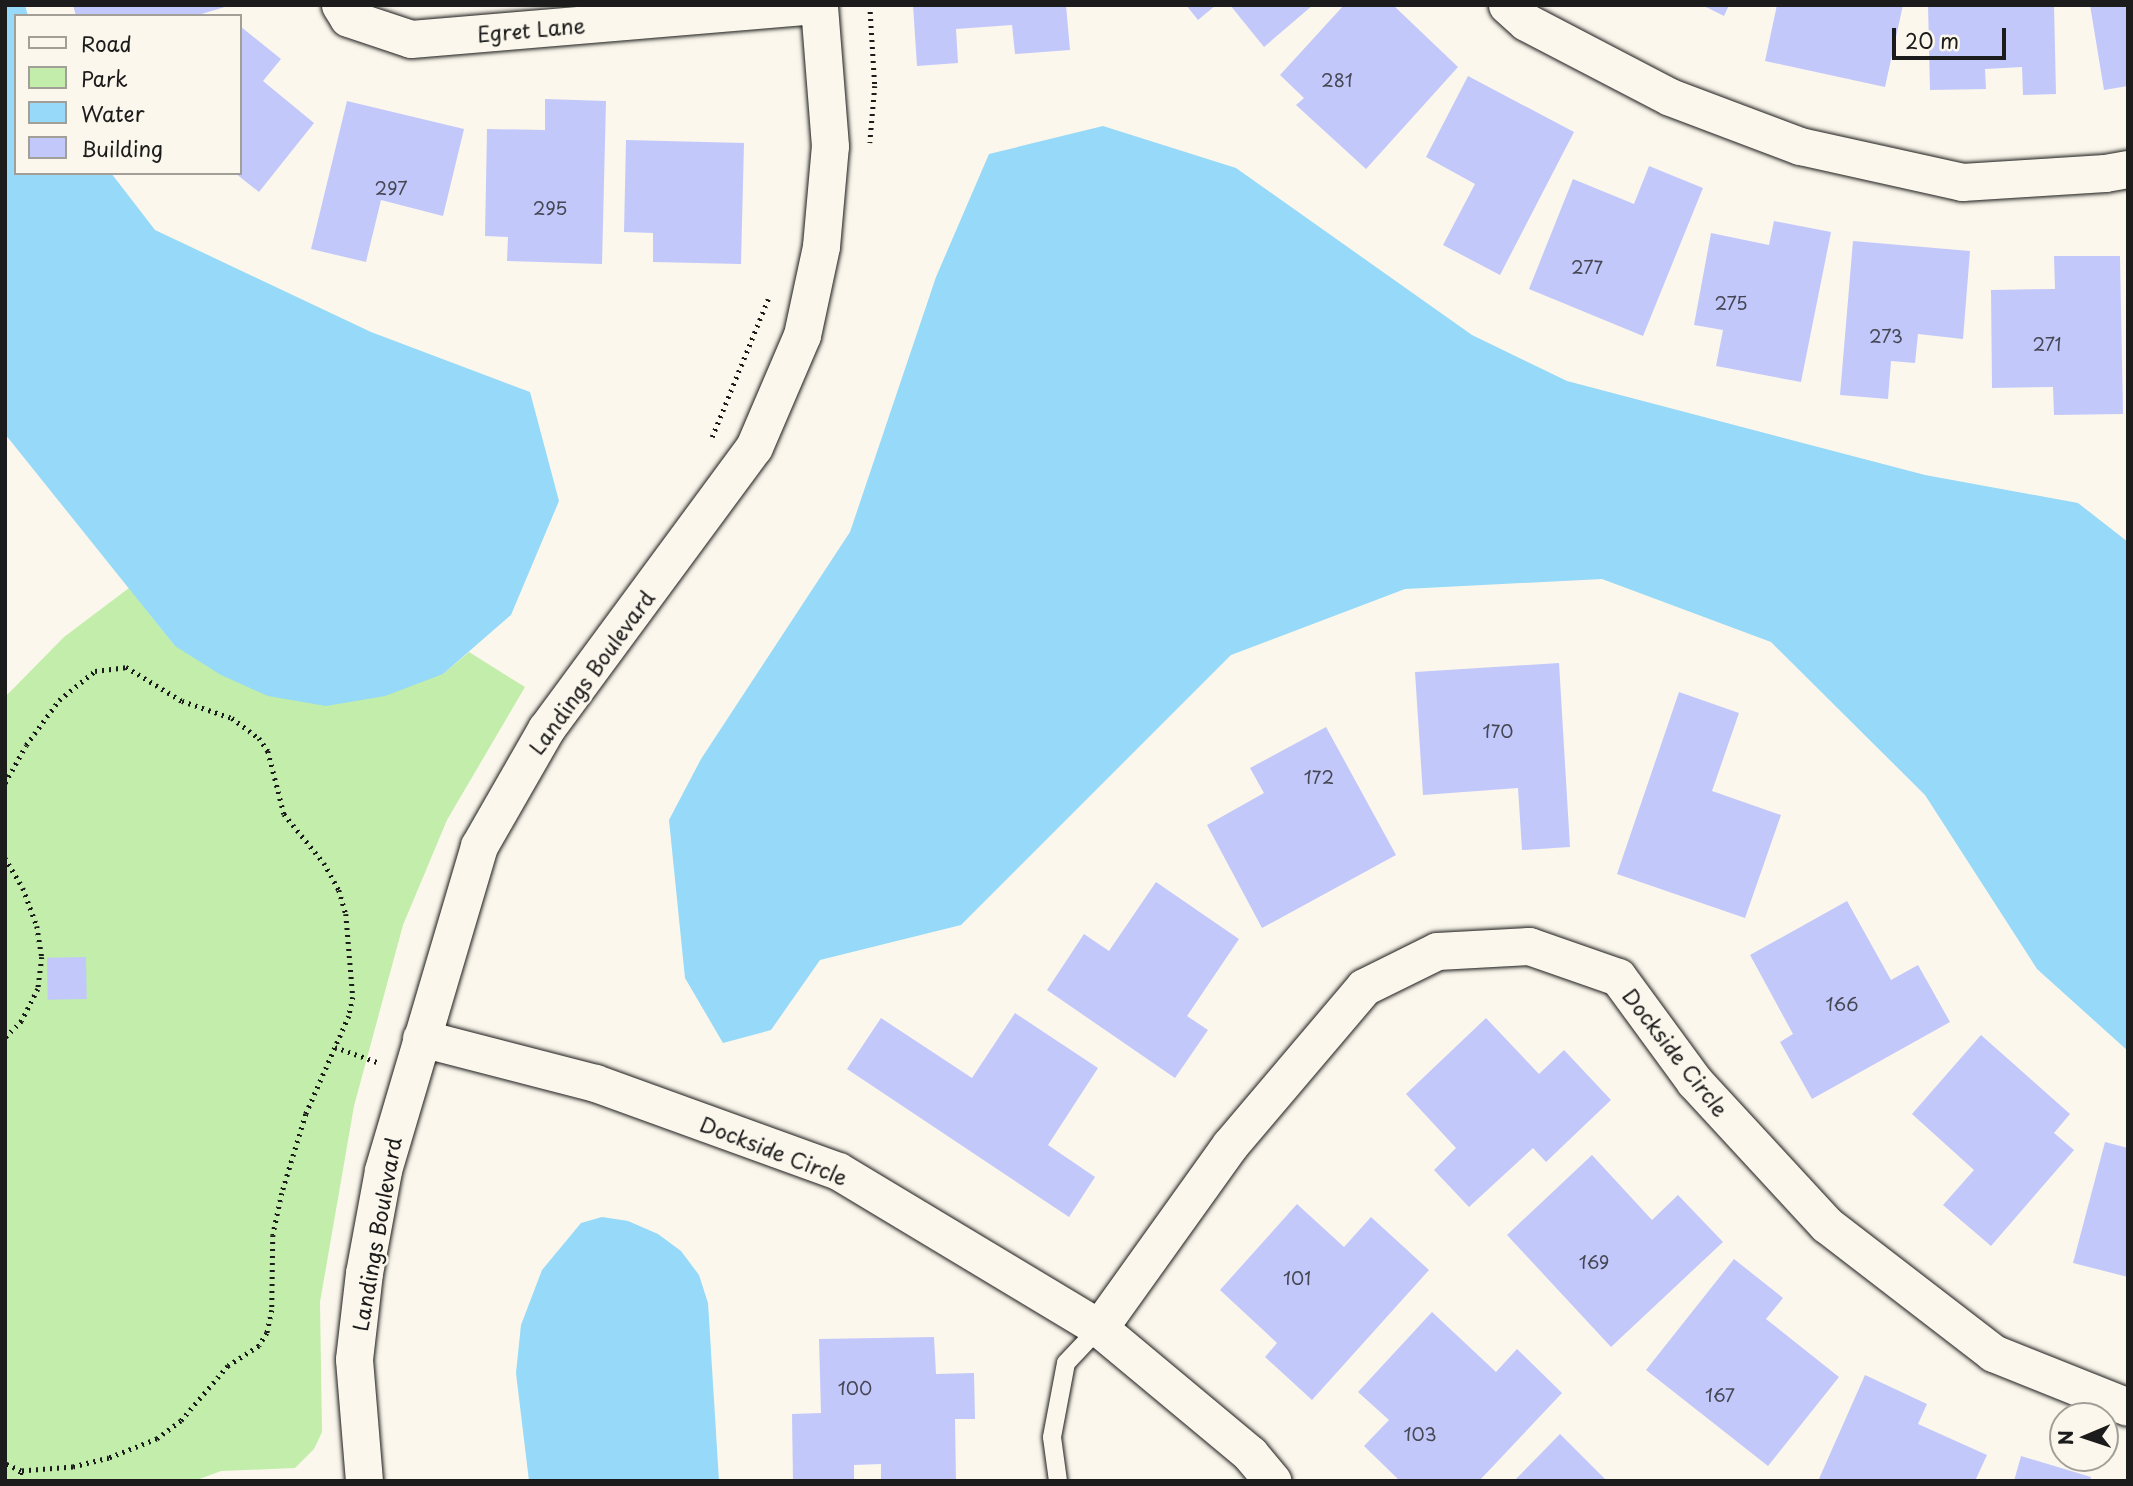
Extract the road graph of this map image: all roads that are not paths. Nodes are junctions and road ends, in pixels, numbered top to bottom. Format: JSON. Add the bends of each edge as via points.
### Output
{"nodes":[{"id":1,"x":340,"y":5,"type":"edge"},
{"id":2,"x":818,"y":5,"type":"edge"},
{"id":3,"x":1507,"y":5,"type":"edge"},
{"id":4,"x":2128,"y":169,"type":"edge"},
{"id":5,"x":421,"y":1038,"type":"junction"},
{"id":6,"x":1099,"y":1328,"type":"junction"},
{"id":7,"x":2128,"y":1407,"type":"edge"},
{"id":8,"x":364,"y":1481,"type":"edge"},
{"id":9,"x":1058,"y":1481,"type":"edge"},
{"id":10,"x":1273,"y":1481,"type":"edge"}],
"edges":[{"from":1,"to":2,"type":"street","name":"Egret Lane","via":[[348,18],[411,39]]},
{"from":2,"to":5,"type":"street","name":"Landings Boulevard","via":[[830,146],[821,246],[802,335],[754,447],[546,729],[479,846]]},
{"from":3,"to":4,"type":"street","via":[[1526,22],[1670,97],[1800,146],[1962,182]]},
{"from":5,"to":6,"type":"street","name":"Dockside Circle","via":[[595,1083],[838,1171]]},
{"from":5,"to":8,"type":"street","name":"Landings Boulevard","via":[[383,1170],[364,1273],[354,1359]]},
{"from":6,"to":7,"type":"street","name":"Dockside Circle","via":[[1230,1145],[1364,987],[1437,951],[1529,946],[1618,977],[1694,1081],[1838,1234],[1993,1353]]},
{"from":6,"to":9,"type":"lane","via":[[1066,1363],[1052,1437]]},
{"from":6,"to":10,"type":"street","name":"Dockside Circle","via":[[1250,1454]]}]}
